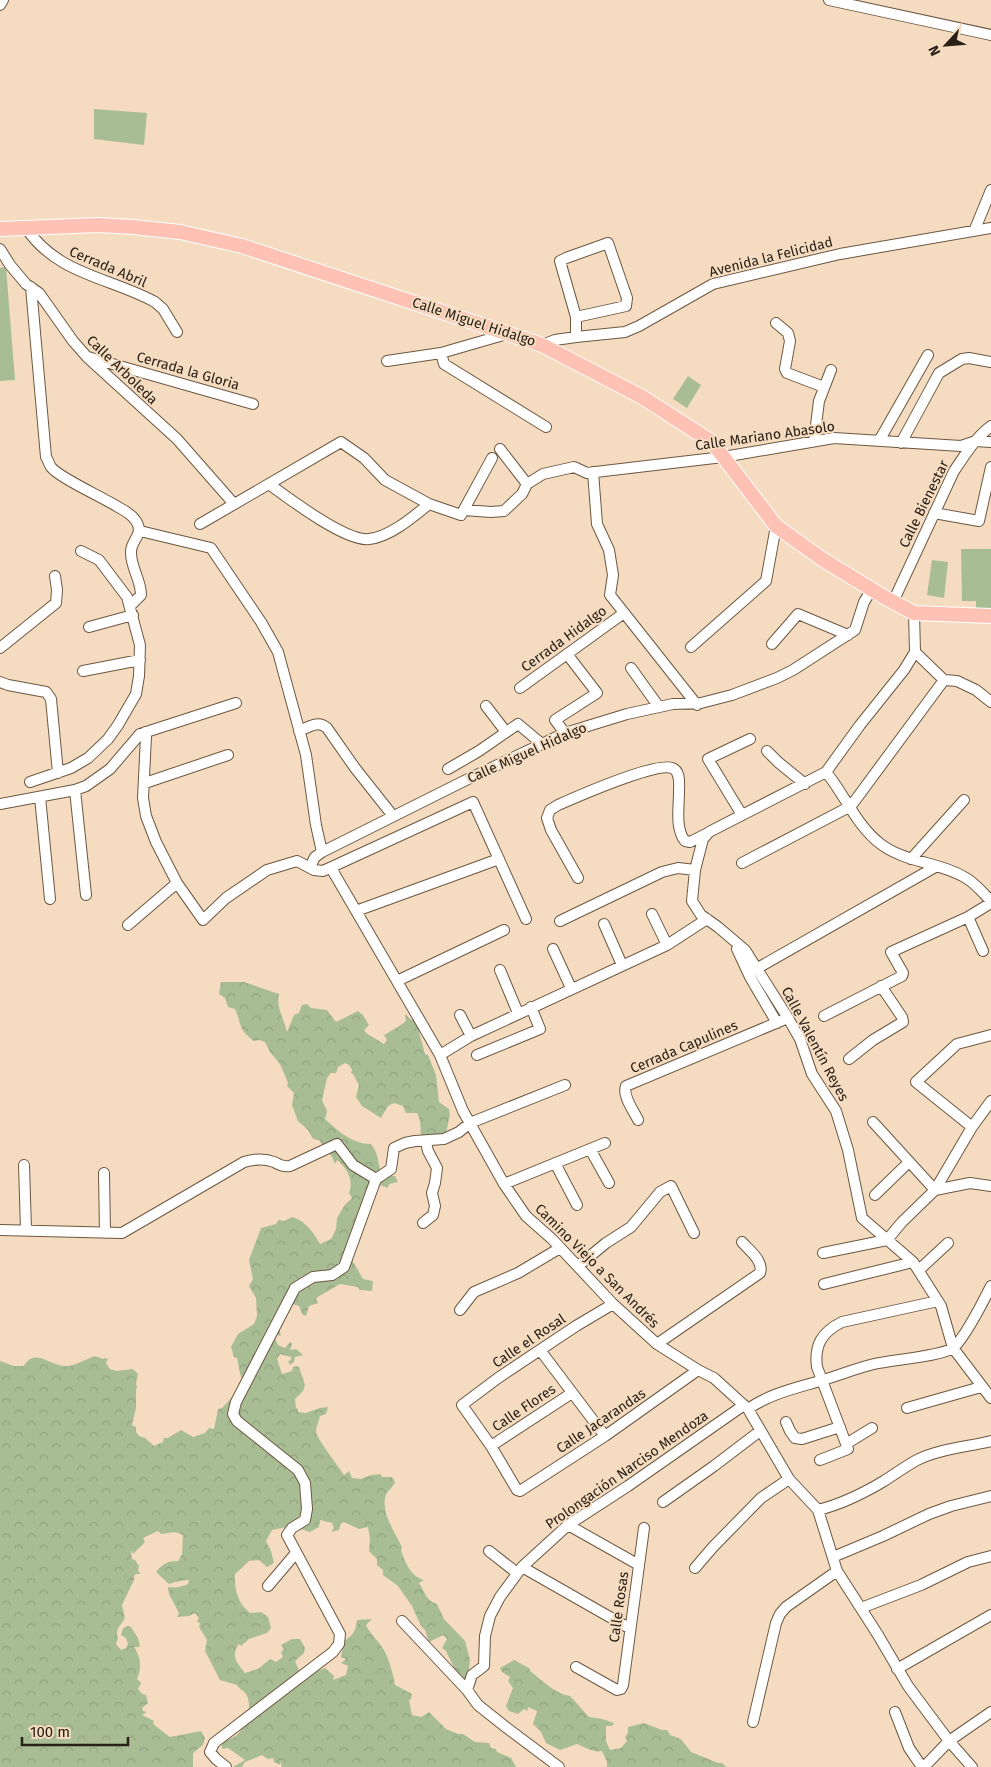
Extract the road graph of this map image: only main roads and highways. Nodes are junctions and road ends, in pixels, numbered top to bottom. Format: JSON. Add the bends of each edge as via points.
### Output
{"nodes":[{"id":1,"x":0,"y":229,"type":"edge"},
{"id":2,"x":991,"y":616,"type":"edge"}],
"edges":[{"from":1,"to":2,"type":"main road","name":"Calle Miguel Hidalgo","via":[[133,226],[189,234],[242,246],[542,345],[642,397],[712,442],[776,526],[822,559],[893,602],[914,613]]}]}
